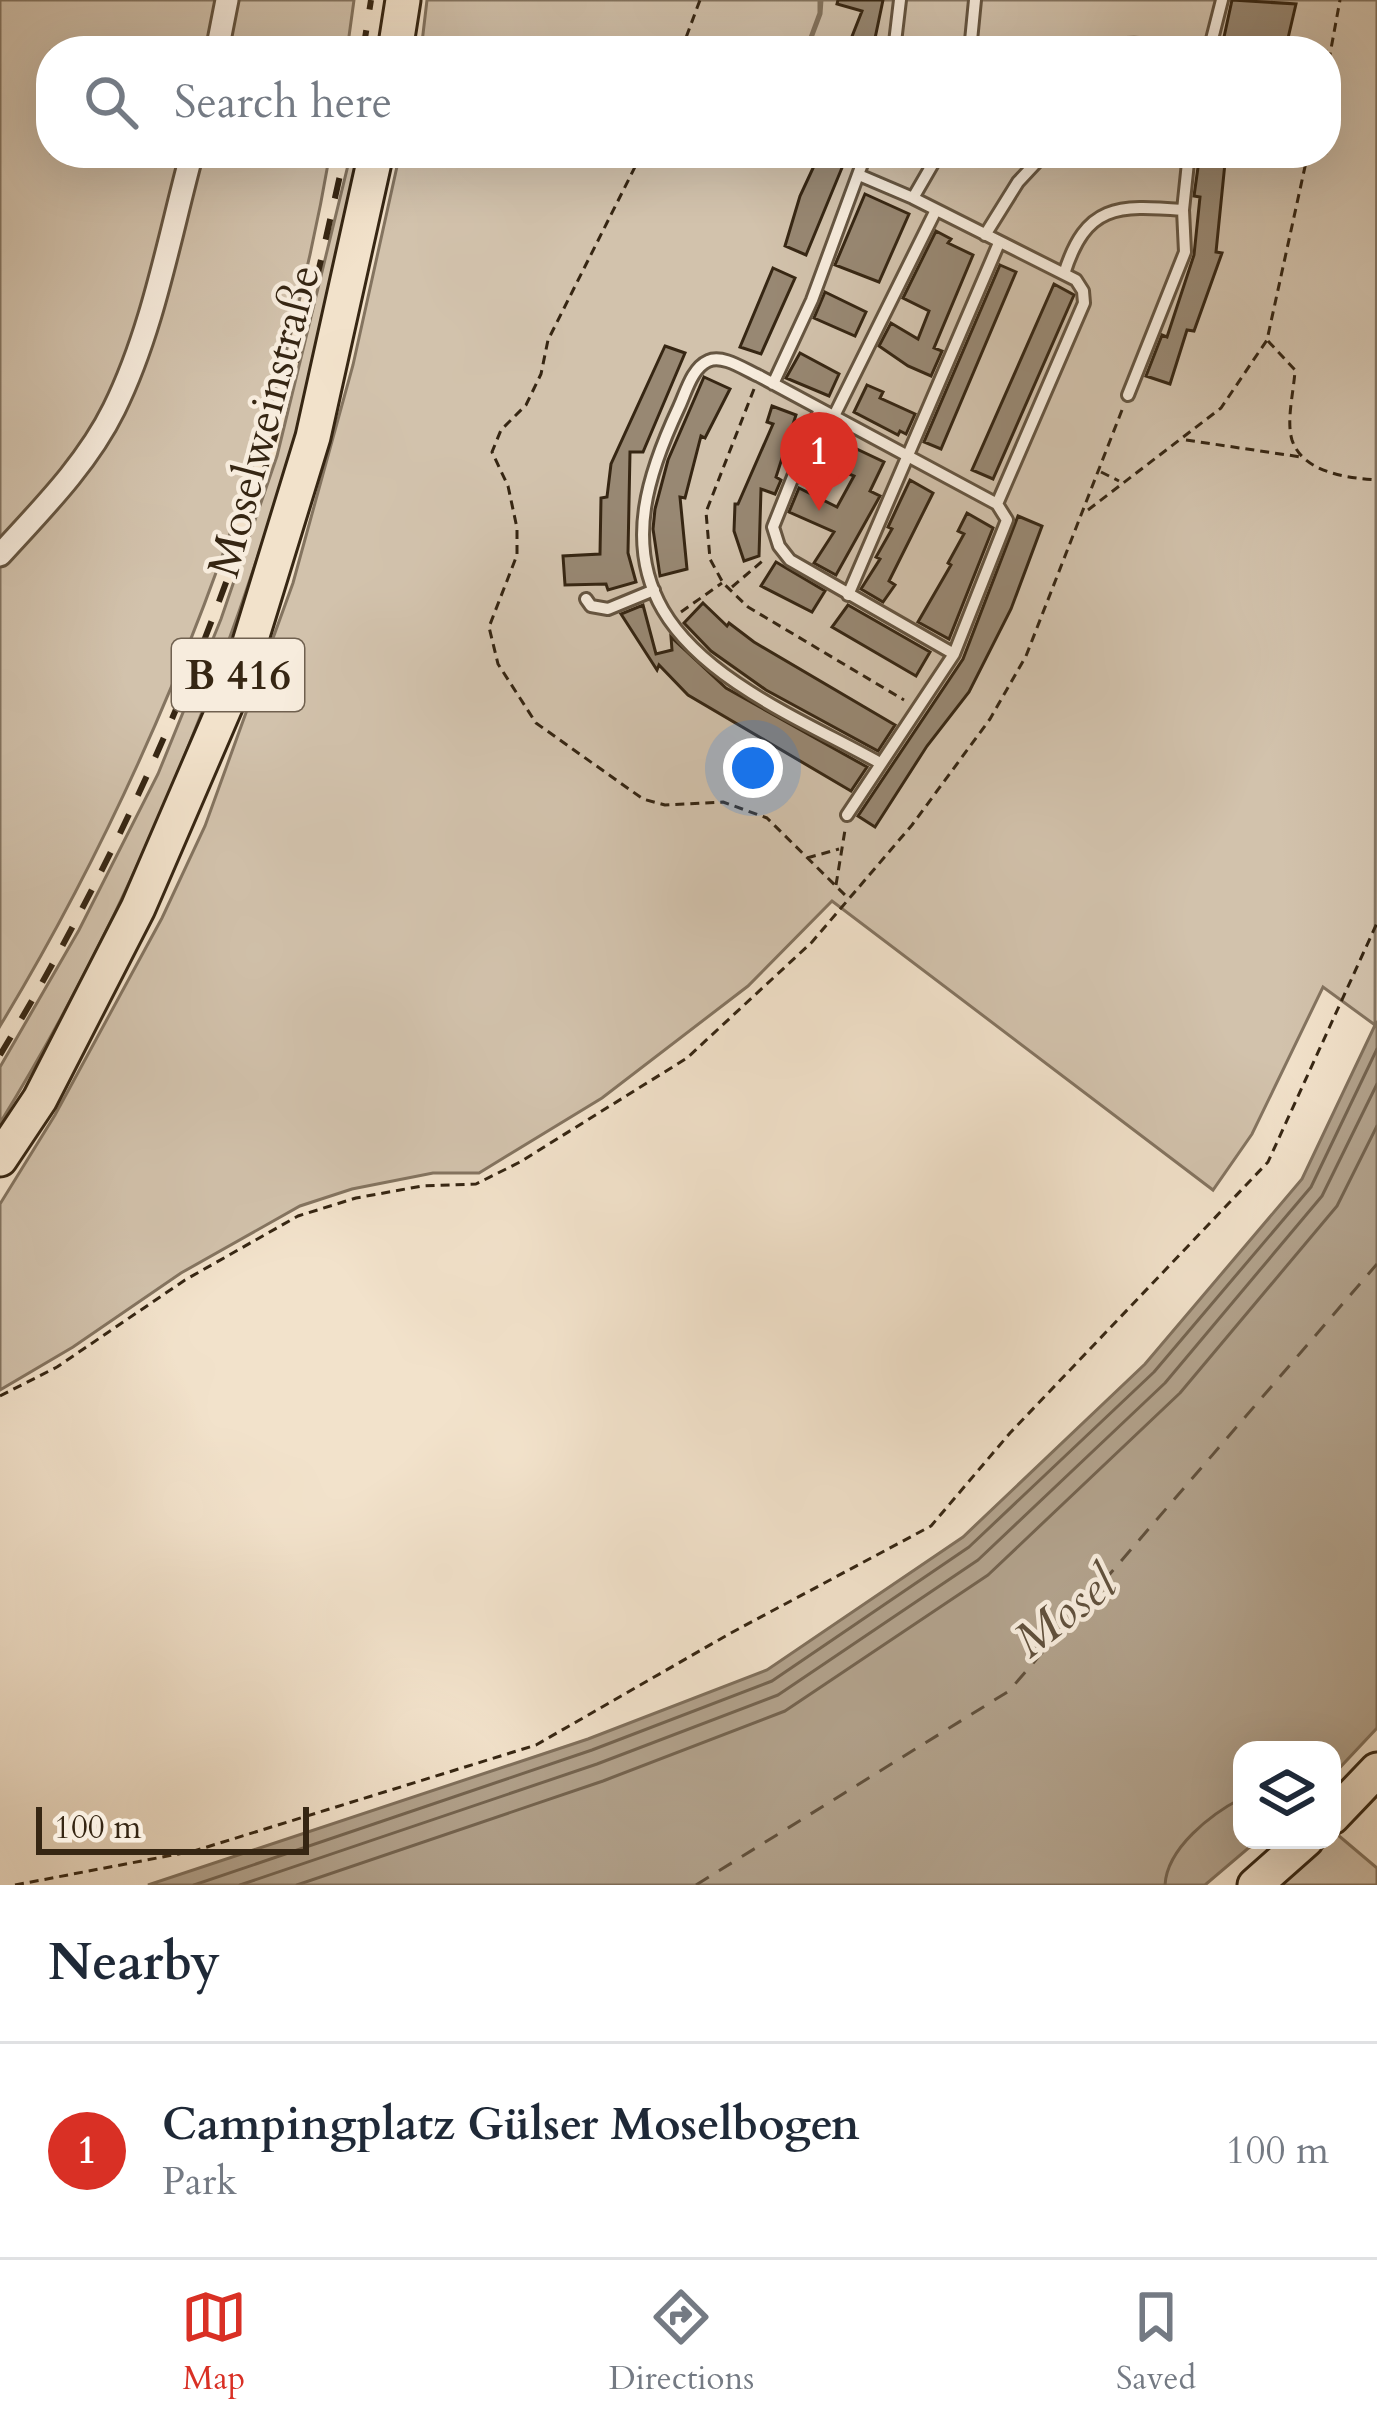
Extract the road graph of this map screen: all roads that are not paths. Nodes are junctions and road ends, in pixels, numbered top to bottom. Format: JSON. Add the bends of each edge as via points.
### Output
{"nodes":[{"id":1,"x":227,"y":0,"type":"edge"},
{"id":2,"x":403,"y":0,"type":"edge"},
{"id":3,"x":900,"y":0,"type":"edge"},
{"id":4,"x":975,"y":0,"type":"edge"},
{"id":5,"x":1222,"y":0,"type":"edge"},
{"id":6,"x":220,"y":36,"type":"edge"},
{"id":7,"x":397,"y":36,"type":"edge"},
{"id":8,"x":896,"y":36,"type":"edge"},
{"id":9,"x":971,"y":36,"type":"edge"},
{"id":10,"x":1211,"y":36,"type":"edge"},
{"id":11,"x":188,"y":168,"type":"edge"},
{"id":12,"x":373,"y":168,"type":"edge"},
{"id":13,"x":861,"y":168,"type":"edge"},
{"id":14,"x":930,"y":168,"type":"edge"},
{"id":15,"x":1031,"y":168,"type":"edge"},
{"id":16,"x":1187,"y":168,"type":"edge"},
{"id":17,"x":859,"y":176,"type":"junction"},
{"id":18,"x":913,"y":198,"type":"junction"},
{"id":19,"x":1183,"y":210,"type":"junction"},
{"id":20,"x":935,"y":212,"type":"junction"},
{"id":21,"x":985,"y":236,"type":"junction"},
{"id":22,"x":999,"y":243,"type":"junction"},
{"id":23,"x":1064,"y":274,"type":"junction"},
{"id":24,"x":773,"y":384,"type":"junction"},
{"id":25,"x":1128,"y":395,"type":"road end"},
{"id":26,"x":820,"y":409,"type":"junction"},
{"id":27,"x":833,"y":418,"type":"junction"},
{"id":28,"x":908,"y":456,"type":"junction"},
{"id":29,"x":998,"y":504,"type":"junction"},
{"id":30,"x":0,"y":555,"type":"edge"},
{"id":31,"x":654,"y":590,"type":"junction"},
{"id":32,"x":848,"y":595,"type":"junction"},
{"id":33,"x":586,"y":599,"type":"dead end"},
{"id":34,"x":954,"y":654,"type":"junction"},
{"id":35,"x":880,"y":764,"type":"junction"},
{"id":36,"x":847,"y":815,"type":"road end"},
{"id":37,"x":0,"y":1160,"type":"edge"},
{"id":38,"x":1377,"y":1770,"type":"edge"},
{"id":39,"x":1341,"y":1808,"type":"edge"},
{"id":40,"x":1296,"y":1849,"type":"edge"},
{"id":41,"x":1255,"y":1885,"type":"edge"}],
"edges":[{"from":1,"to":6,"type":"street"},
{"from":2,"to":7,"type":"main road"},
{"from":3,"to":8,"type":"lane"},
{"from":4,"to":9,"type":"lane"},
{"from":5,"to":10,"type":"lane"},
{"from":11,"to":30,"type":"street","via":[[147,323],[113,411],[64,484]]},
{"from":12,"to":37,"type":"main road","name":"Moselweinstraße","number":"B 416","via":[[313,437],[243,665],[138,908]]},
{"from":13,"to":17,"type":"lane"},
{"from":14,"to":18,"type":"lane"},
{"from":15,"to":21,"type":"lane"},
{"from":16,"to":19,"type":"lane"},
{"from":17,"to":18,"type":"lane"},
{"from":17,"to":24,"type":"lane"},
{"from":18,"to":20,"type":"lane"},
{"from":19,"to":23,"type":"lane","via":[[1118,208],[1100,216],[1085,227]]},
{"from":19,"to":25,"type":"lane","via":[[1184,252]]},
{"from":20,"to":21,"type":"lane"},
{"from":20,"to":27,"type":"lane"},
{"from":21,"to":22,"type":"lane"},
{"from":22,"to":23,"type":"lane"},
{"from":22,"to":28,"type":"lane"},
{"from":23,"to":29,"type":"lane","via":[[1084,291],[1084,303]]},
{"from":24,"to":26,"type":"lane"},
{"from":24,"to":31,"type":"lane","via":[[718,358],[694,374],[648,479],[642,522]]},
{"from":26,"to":27,"type":"lane"},
{"from":26,"to":32,"type":"lane","via":[[773,527],[790,560]]},
{"from":27,"to":28,"type":"lane"},
{"from":28,"to":29,"type":"lane"},
{"from":28,"to":32,"type":"lane"},
{"from":29,"to":34,"type":"lane","via":[[1007,520]]},
{"from":31,"to":33,"type":"lane","via":[[608,609]]},
{"from":31,"to":35,"type":"lane","via":[[687,645],[719,672]]},
{"from":32,"to":34,"type":"lane"},
{"from":34,"to":35,"type":"lane"},
{"from":35,"to":36,"type":"lane"},
{"from":38,"to":39,"type":"main road"},
{"from":40,"to":41,"type":"main road"}]}
